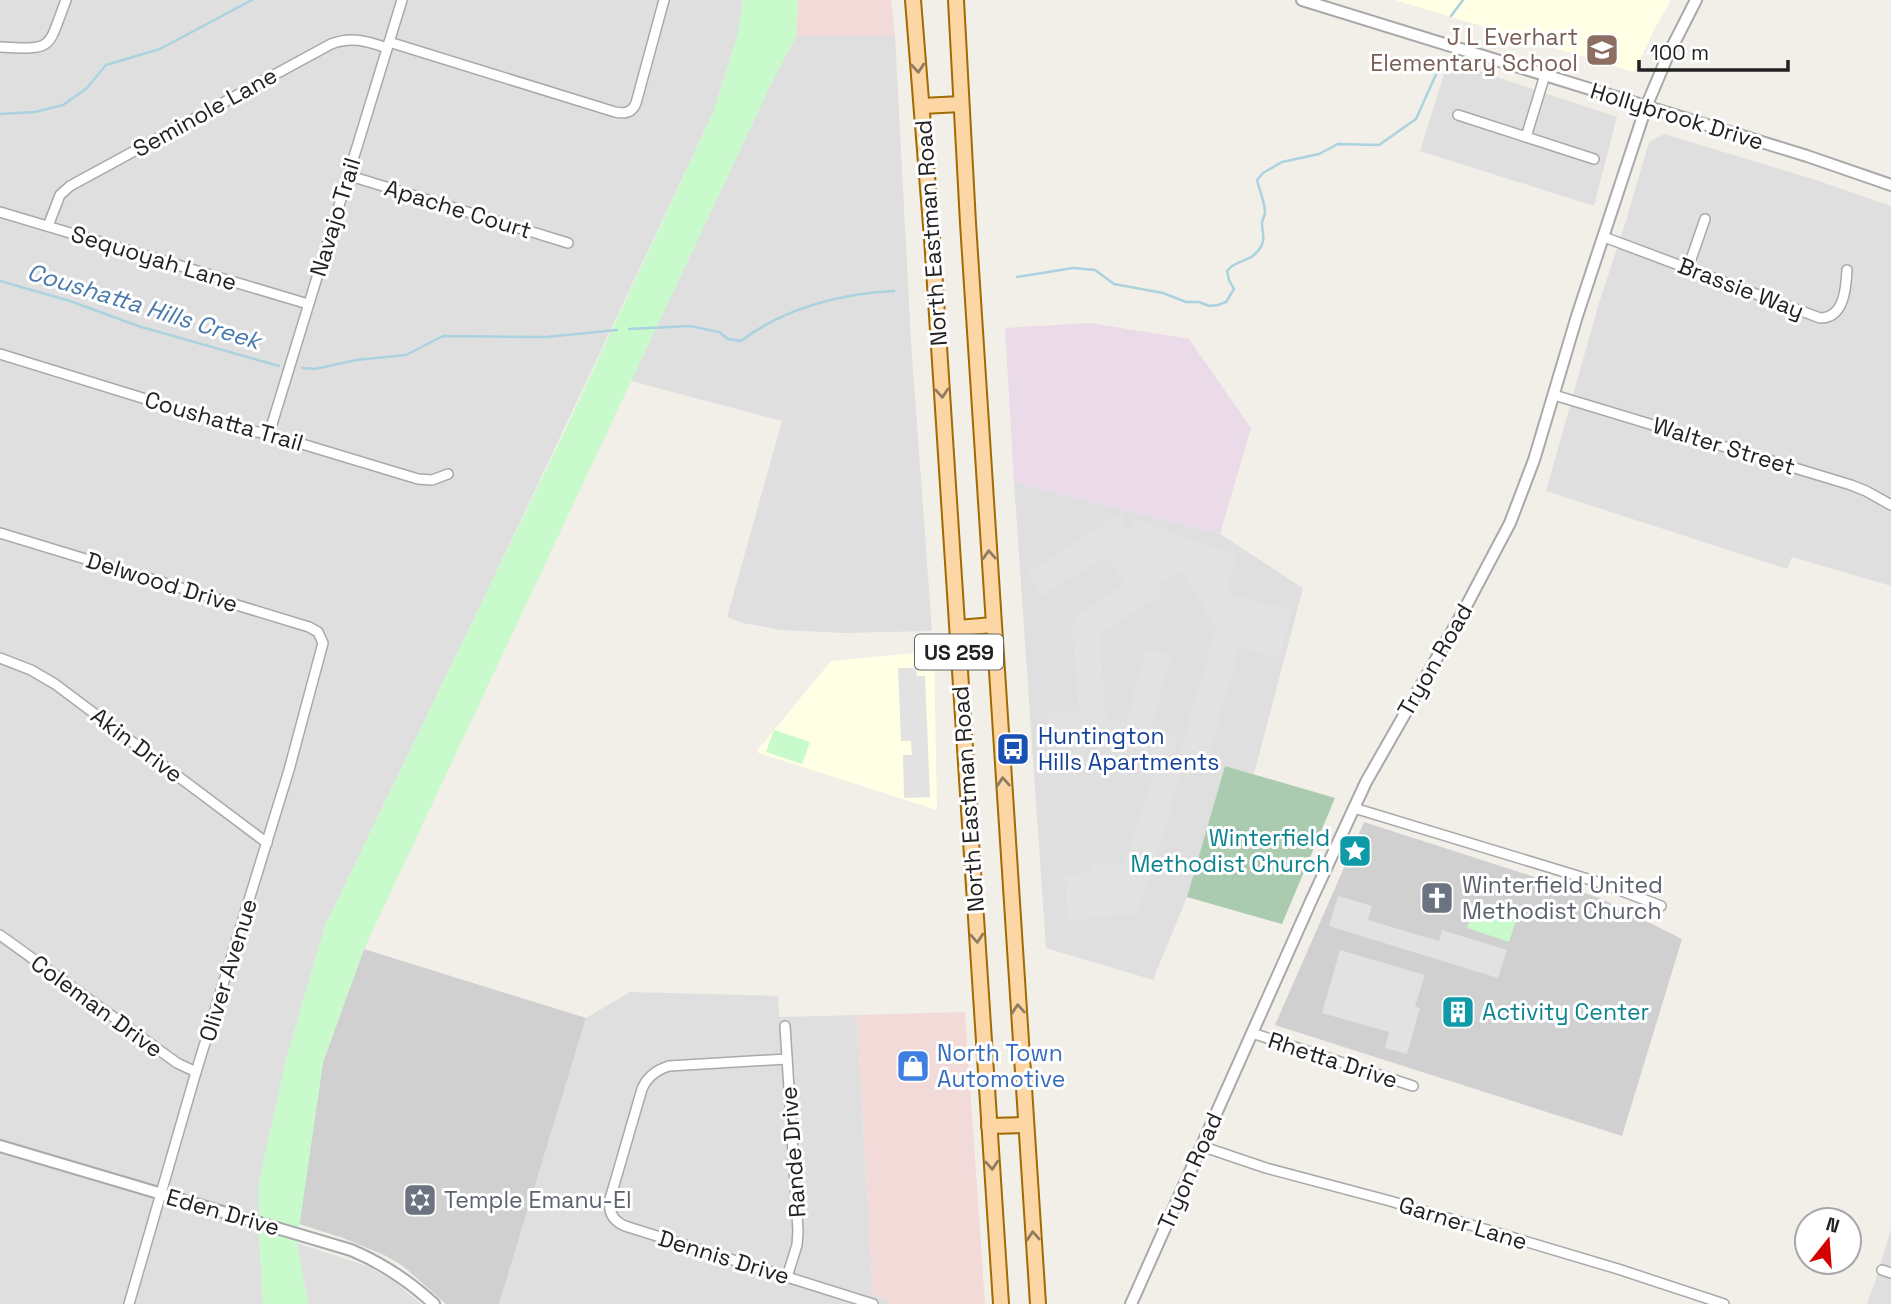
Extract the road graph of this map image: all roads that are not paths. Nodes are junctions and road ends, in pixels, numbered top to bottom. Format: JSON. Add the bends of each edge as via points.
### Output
{"nodes":[{"id":1,"x":66,"y":0,"type":"edge"},
{"id":2,"x":402,"y":0,"type":"edge"},
{"id":3,"x":664,"y":0,"type":"edge"},
{"id":4,"x":913,"y":0,"type":"edge"},
{"id":5,"x":956,"y":0,"type":"edge"},
{"id":6,"x":1303,"y":0,"type":"edge"},
{"id":7,"x":1696,"y":0,"type":"edge"},
{"id":8,"x":388,"y":45,"type":"junction"},
{"id":9,"x":0,"y":47,"type":"edge"},
{"id":10,"x":1545,"y":75,"type":"junction"},
{"id":11,"x":961,"y":104,"type":"junction"},
{"id":12,"x":922,"y":106,"type":"junction"},
{"id":13,"x":1646,"y":107,"type":"junction"},
{"id":14,"x":1458,"y":116,"type":"dead end"},
{"id":15,"x":1526,"y":137,"type":"junction"},
{"id":16,"x":1594,"y":159,"type":"dead end"},
{"id":17,"x":347,"y":174,"type":"junction"},
{"id":18,"x":1891,"y":186,"type":"edge"},
{"id":19,"x":0,"y":212,"type":"edge"},
{"id":20,"x":1705,"y":219,"type":"dead end"},
{"id":21,"x":48,"y":226,"type":"junction"},
{"id":22,"x":1604,"y":237,"type":"junction"},
{"id":23,"x":568,"y":243,"type":"dead end"},
{"id":24,"x":1688,"y":268,"type":"junction"},
{"id":25,"x":1847,"y":270,"type":"dead end"},
{"id":26,"x":308,"y":304,"type":"junction"},
{"id":27,"x":0,"y":354,"type":"edge"},
{"id":28,"x":1554,"y":395,"type":"junction"},
{"id":29,"x":269,"y":434,"type":"junction"},
{"id":30,"x":448,"y":474,"type":"dead end"},
{"id":31,"x":1891,"y":505,"type":"edge"},
{"id":32,"x":0,"y":533,"type":"edge"},
{"id":33,"x":993,"y":625,"type":"junction"},
{"id":34,"x":958,"y":628,"type":"junction"},
{"id":35,"x":320,"y":636,"type":"joint"},
{"id":36,"x":0,"y":658,"type":"edge"},
{"id":37,"x":1354,"y":808,"type":"junction"},
{"id":38,"x":267,"y":843,"type":"junction"},
{"id":39,"x":1661,"y":906,"type":"dead end"},
{"id":40,"x":0,"y":935,"type":"edge"},
{"id":41,"x":785,"y":1026,"type":"dead end"},
{"id":42,"x":1252,"y":1033,"type":"junction"},
{"id":43,"x":787,"y":1059,"type":"junction"},
{"id":44,"x":196,"y":1073,"type":"junction"},
{"id":45,"x":1413,"y":1086,"type":"dead end"},
{"id":46,"x":1025,"y":1125,"type":"junction"},
{"id":47,"x":989,"y":1126,"type":"junction"},
{"id":48,"x":0,"y":1146,"type":"edge"},
{"id":49,"x":1201,"y":1146,"type":"junction"},
{"id":50,"x":160,"y":1194,"type":"junction"},
{"id":51,"x":787,"y":1277,"type":"junction"},
{"id":52,"x":129,"y":1304,"type":"edge"},
{"id":53,"x":434,"y":1304,"type":"edge"},
{"id":54,"x":873,"y":1304,"type":"edge"},
{"id":55,"x":1001,"y":1304,"type":"edge"},
{"id":56,"x":1038,"y":1304,"type":"edge"},
{"id":57,"x":1131,"y":1304,"type":"edge"},
{"id":58,"x":1724,"y":1304,"type":"edge"}],
"edges":[{"from":1,"to":9,"type":"street","via":[[46,44]]},
{"from":2,"to":8,"type":"street","name":"Navajo Trail"},
{"from":3,"to":8,"type":"street","name":"Seminole Lane","via":[[636,103],[626,113]]},
{"from":4,"to":12,"type":"main road","name":"North Eastman Road","number":"US 259","one_way":true},
{"from":5,"to":11,"type":"main road","name":"North Eastman Road","number":"US 259"},
{"from":6,"to":10,"type":"street","name":"Hollybrook Drive"},
{"from":7,"to":13,"type":"street","name":"Tryon Road"},
{"from":8,"to":17,"type":"street","name":"Navajo Trail"},
{"from":8,"to":21,"type":"street","name":"Seminole Lane","via":[[355,39],[331,44],[70,186],[60,195]]},
{"from":10,"to":13,"type":"street","name":"Hollybrook Drive"},
{"from":10,"to":15,"type":"street"},
{"from":11,"to":12,"type":"main road"},
{"from":33,"to":11,"type":"main road","name":"North Eastman Road","number":"US 259","one_way":true},
{"from":12,"to":34,"type":"main road","name":"North Eastman Road","number":"US 259","one_way":true},
{"from":13,"to":18,"type":"street","name":"Hollybrook Drive"},
{"from":13,"to":22,"type":"street","name":"Tryon Road"},
{"from":14,"to":15,"type":"street"},
{"from":15,"to":16,"type":"street"},
{"from":17,"to":23,"type":"street","name":"Apache Court"},
{"from":17,"to":26,"type":"street","name":"Navajo Trail"},
{"from":19,"to":21,"type":"street","name":"Sequoyah Lane"},
{"from":20,"to":24,"type":"street"},
{"from":21,"to":26,"type":"street","name":"Sequoyah Lane"},
{"from":22,"to":24,"type":"street","name":"Brassie Way"},
{"from":22,"to":28,"type":"street","name":"Tryon Road"},
{"from":24,"to":25,"type":"street","name":"Brassie Way","via":[[1823,318],[1839,309]]},
{"from":26,"to":29,"type":"street","name":"Navajo Trail"},
{"from":27,"to":29,"type":"street","name":"Coushatta Trail"},
{"from":28,"to":31,"type":"street","name":"Walter Street","via":[[1851,485]]},
{"from":28,"to":37,"type":"street","name":"Tryon Road","via":[[1528,478],[1499,545]]},
{"from":29,"to":30,"type":"street","name":"Coushatta Trail","via":[[418,479]]},
{"from":32,"to":35,"type":"street","name":"Delwood Drive","via":[[309,627]]},
{"from":33,"to":34,"type":"main road"},
{"from":46,"to":33,"type":"main road","name":"North Eastman Road","number":"US 259","one_way":true},
{"from":34,"to":47,"type":"main road","name":"North Eastman Road","number":"US 259","one_way":true},
{"from":35,"to":38,"type":"street","name":"Oliver Avenue","via":[[322,650]]},
{"from":36,"to":38,"type":"street","name":"Akin Drive","via":[[55,684]]},
{"from":37,"to":39,"type":"street","via":[[1601,883]]},
{"from":37,"to":42,"type":"street","name":"Tryon Road"},
{"from":38,"to":44,"type":"street","name":"Oliver Avenue"},
{"from":40,"to":44,"type":"street","name":"Coleman Drive"},
{"from":41,"to":43,"type":"street","name":"Rande Drive"},
{"from":42,"to":45,"type":"street","name":"Rhetta Drive"},
{"from":42,"to":49,"type":"street","name":"Tryon Road"},
{"from":43,"to":51,"type":"street","name":"Rande Drive","via":[[798,1231]]},
{"from":43,"to":51,"type":"street","name":"Dennis Drive","via":[[668,1066],[652,1074],[642,1089],[609,1207],[614,1219],[625,1226]]},
{"from":44,"to":50,"type":"street","name":"Oliver Avenue"},
{"from":46,"to":47,"type":"main road"},
{"from":56,"to":46,"type":"main road","name":"North Eastman Road","number":"US 259","one_way":true},
{"from":47,"to":55,"type":"main road","name":"North Eastman Road","number":"US 259","one_way":true},
{"from":48,"to":50,"type":"street","name":"Eden Drive"},
{"from":49,"to":57,"type":"street","name":"Tryon Road"},
{"from":49,"to":58,"type":"street","name":"Garner Lane"},
{"from":50,"to":52,"type":"street","name":"Oliver Avenue"},
{"from":50,"to":53,"type":"street","name":"Eden Drive","via":[[362,1255],[396,1273]]},
{"from":51,"to":54,"type":"street","name":"Dennis Drive"}]}
